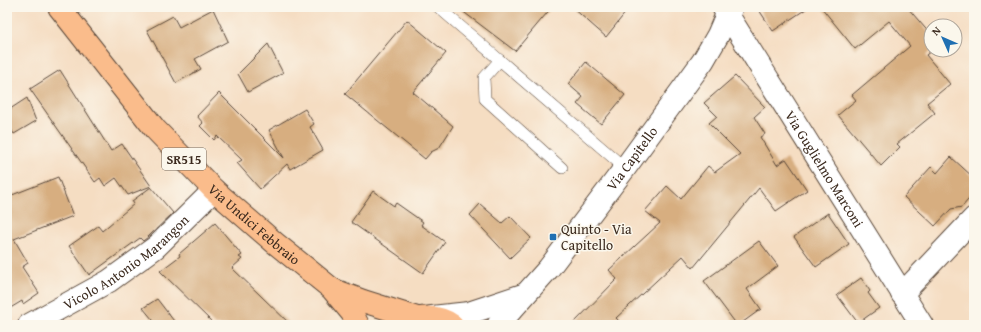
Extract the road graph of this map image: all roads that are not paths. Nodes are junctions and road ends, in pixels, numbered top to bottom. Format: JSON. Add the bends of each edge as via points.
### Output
{"nodes":[{"id":1,"x":59,"y":7,"type":"edge"},
{"id":2,"x":438,"y":7,"type":"edge"},
{"id":3,"x":727,"y":9,"type":"edge"},
{"id":4,"x":500,"y":60,"type":"junction"},
{"id":5,"x":562,"y":168,"type":"dead end"},
{"id":6,"x":625,"y":168,"type":"junction"},
{"id":7,"x":214,"y":190,"type":"junction"},
{"id":8,"x":974,"y":218,"type":"edge"},
{"id":9,"x":332,"y":289,"type":"junction"},
{"id":10,"x":902,"y":294,"type":"junction"},
{"id":11,"x":524,"y":295,"type":"junction"},
{"id":12,"x":416,"y":320,"type":"edge"},
{"id":13,"x":29,"y":325,"type":"edge"},
{"id":14,"x":358,"y":325,"type":"edge"},
{"id":15,"x":452,"y":325,"type":"edge"},
{"id":16,"x":498,"y":325,"type":"edge"},
{"id":17,"x":922,"y":325,"type":"edge"}],
"edges":[{"from":1,"to":7,"type":"main road","name":"Via Undici Febbraio","number":"SR515","via":[[156,129]]},
{"from":2,"to":4,"type":"lane"},
{"from":3,"to":6,"type":"street","name":"Via Capitello","via":[[718,34],[703,61]]},
{"from":3,"to":10,"type":"street","name":"Via Guglielmo Marconi"},
{"from":4,"to":5,"type":"lane","via":[[484,78],[485,99]]},
{"from":4,"to":6,"type":"lane"},
{"from":6,"to":11,"type":"street","name":"Via Capitello","via":[[549,268]]},
{"from":7,"to":9,"type":"main road","name":"Via Undici Febbraio","number":"SR515"},
{"from":7,"to":13,"type":"street","name":"Vicolo Antonio Marangon","via":[[156,247],[109,281]]},
{"from":8,"to":10,"type":"street"},
{"from":9,"to":12,"type":"main road","name":"Via Undici Febbraio","number":"SR515"},
{"from":9,"to":14,"type":"main road","name":"Via Undici Febbraio","number":"SR515","via":[[352,313]]},
{"from":10,"to":17,"type":"street","name":"Via Guglielmo Marconi"},
{"from":11,"to":12,"type":"street","name":"Via Capitello","via":[[469,313]]},
{"from":11,"to":16,"type":"street","name":"Via Capitello"},
{"from":12,"to":15,"type":"main road","name":"Via Undici Febbraio","number":"SR515","via":[[449,322]]}]}
